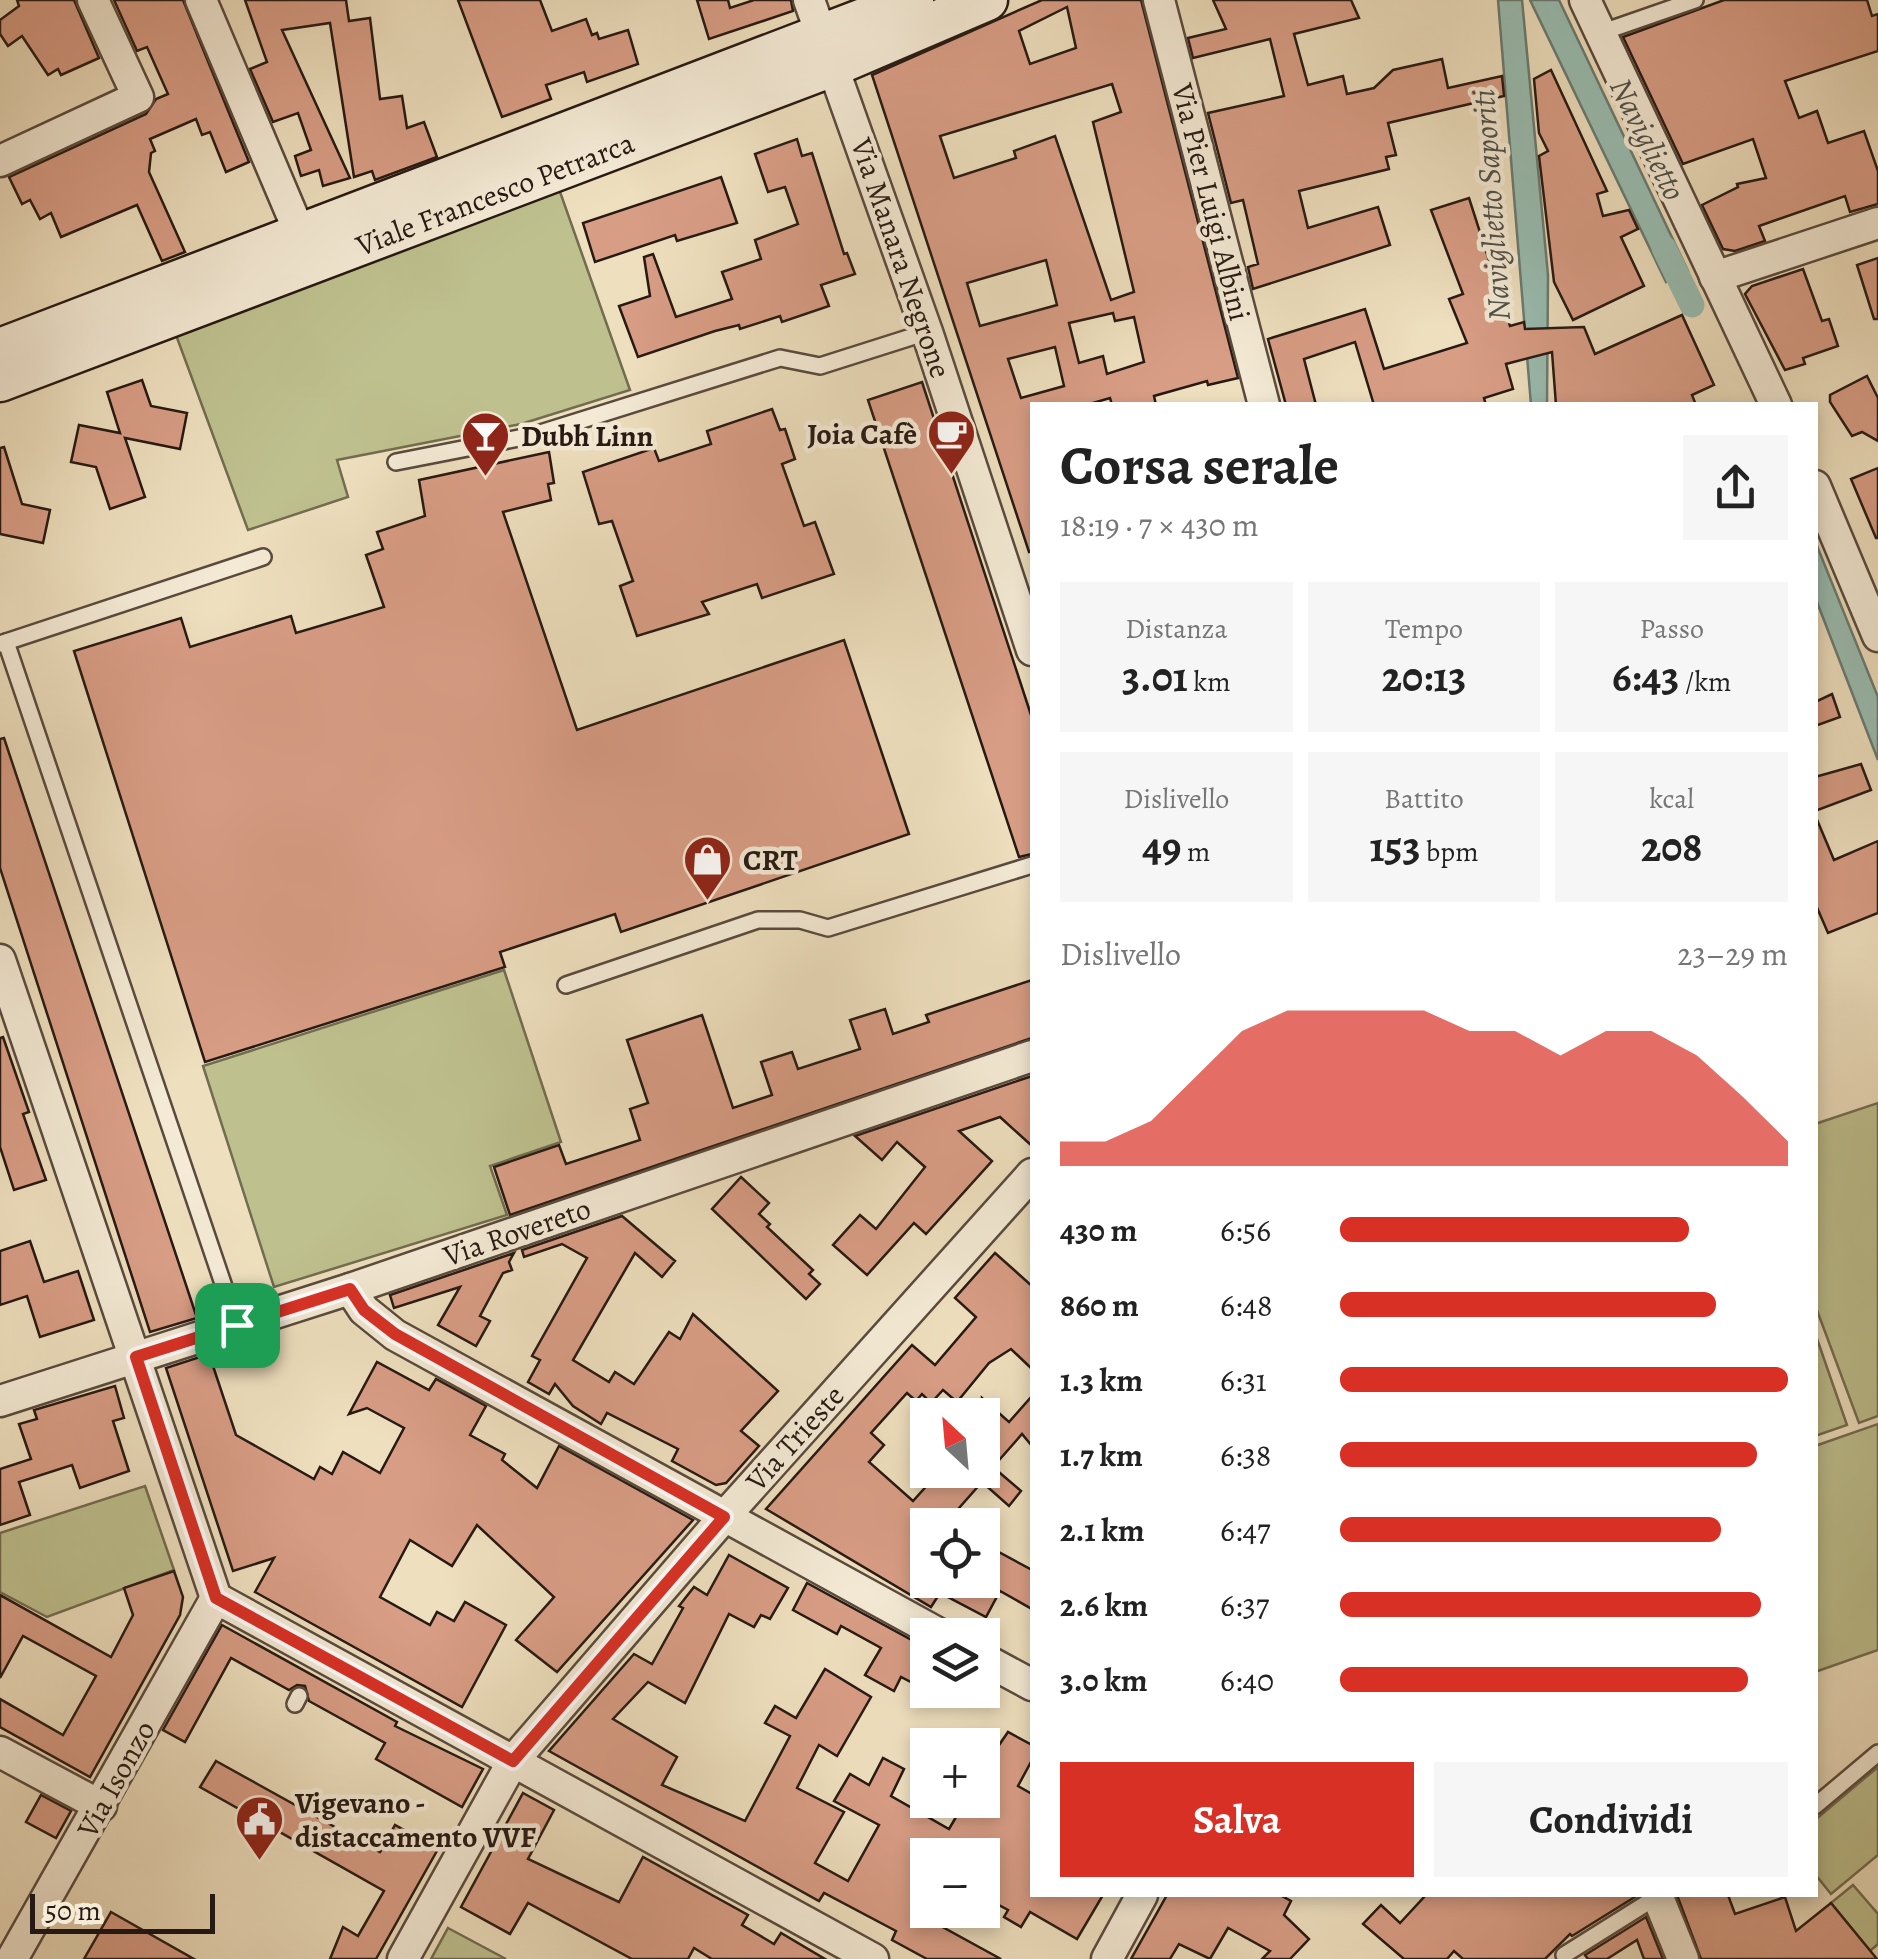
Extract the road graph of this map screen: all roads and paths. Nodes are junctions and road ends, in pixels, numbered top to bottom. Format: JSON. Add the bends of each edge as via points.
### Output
{"nodes":[{"id":1,"x":93,"y":0,"type":"edge"},
{"id":2,"x":201,"y":0,"type":"edge"},
{"id":3,"x":809,"y":0,"type":"edge"},
{"id":4,"x":913,"y":0,"type":"edge"},
{"id":5,"x":987,"y":0,"type":"edge"},
{"id":6,"x":1159,"y":0,"type":"edge"},
{"id":7,"x":1584,"y":0,"type":"edge"},
{"id":8,"x":1695,"y":0,"type":"edge"},
{"id":9,"x":1600,"y":33,"type":"junction"},
{"id":10,"x":830,"y":51,"type":"junction"},
{"id":11,"x":0,"y":160,"type":"edge"},
{"id":12,"x":1878,"y":223,"type":"edge"},
{"id":13,"x":301,"y":236,"type":"junction"},
{"id":14,"x":1716,"y":277,"type":"junction"},
{"id":15,"x":927,"y":332,"type":"junction"},
{"id":16,"x":9,"y":337,"type":"edge"},
{"id":17,"x":0,"y":381,"type":"edge"},
{"id":18,"x":1263,"y":402,"type":"edge"},
{"id":19,"x":1775,"y":402,"type":"edge"},
{"id":20,"x":396,"y":462,"type":"dead end"},
{"id":21,"x":1818,"y":493,"type":"edge"},
{"id":22,"x":262,"y":557,"type":"dead end"},
{"id":23,"x":1023,"y":586,"type":"edge"},
{"id":24,"x":1030,"y":636,"type":"edge"},
{"id":25,"x":1878,"y":636,"type":"edge"},
{"id":26,"x":3,"y":643,"type":"edge"},
{"id":27,"x":1030,"y":866,"type":"edge"},
{"id":28,"x":0,"y":960,"type":"edge"},
{"id":29,"x":566,"y":985,"type":"dead end"},
{"id":30,"x":1030,"y":1057,"type":"edge"},
{"id":31,"x":1030,"y":1176,"type":"edge"},
{"id":32,"x":350,"y":1289,"type":"junction"},
{"id":33,"x":237,"y":1325,"type":"junction"},
{"id":34,"x":136,"y":1357,"type":"junction"},
{"id":35,"x":0,"y":1400,"type":"edge"},
{"id":36,"x":724,"y":1517,"type":"junction"},
{"id":37,"x":216,"y":1598,"type":"junction"},
{"id":38,"x":910,"y":1618,"type":"edge"},
{"id":39,"x":1000,"y":1668,"type":"edge"},
{"id":40,"x":1030,"y":1684,"type":"edge"},
{"id":41,"x":0,"y":1752,"type":"edge"},
{"id":42,"x":1878,"y":1753,"type":"edge"},
{"id":43,"x":513,"y":1761,"type":"junction"},
{"id":44,"x":1818,"y":1803,"type":"edge"},
{"id":45,"x":102,"y":1806,"type":"junction"},
{"id":46,"x":1141,"y":1897,"type":"edge"},
{"id":47,"x":1656,"y":1897,"type":"edge"},
{"id":48,"x":1658,"y":1897,"type":"edge"},
{"id":49,"x":1564,"y":1955,"type":"dead end"},
{"id":50,"x":12,"y":1959,"type":"edge"},
{"id":51,"x":403,"y":1959,"type":"edge"},
{"id":52,"x":873,"y":1959,"type":"edge"},
{"id":53,"x":1106,"y":1959,"type":"edge"},
{"id":54,"x":1683,"y":1959,"type":"edge"}],
"edges":[{"from":1,"to":11,"type":"street","via":[[138,97]]},
{"from":2,"to":13,"type":"street"},
{"from":3,"to":10,"type":"street","name":"Via Manara Negrone"},
{"from":4,"to":10,"type":"main road","name":"Viale Francesco Petrarca"},
{"from":5,"to":10,"type":"main road","name":"Viale Francesco Petrarca"},
{"from":6,"to":18,"type":"street","name":"Via Pier Luigi Albini"},
{"from":7,"to":9,"type":"street"},
{"from":8,"to":9,"type":"lane"},
{"from":9,"to":14,"type":"street"},
{"from":10,"to":13,"type":"main road","name":"Viale Francesco Petrarca"},
{"from":10,"to":15,"type":"street","name":"Via Manara Negrone"},
{"from":10,"to":17,"type":"main road","name":"Viale Francesco Petrarca"},
{"from":12,"to":14,"type":"street"},
{"from":13,"to":16,"type":"main road","name":"Viale Francesco Petrarca"},
{"from":14,"to":19,"type":"street"},
{"from":15,"to":20,"type":"lane","via":[[820,366],[780,358],[534,435]]},
{"from":15,"to":23,"type":"street","name":"Via Manara Negrone"},
{"from":21,"to":25,"type":"street"},
{"from":22,"to":26,"type":"lane"},
{"from":23,"to":24,"type":"street","name":"Via Manara Negrone"},
{"from":26,"to":33,"type":"lane"},
{"from":27,"to":29,"type":"lane","via":[[828,928],[758,920]]},
{"from":28,"to":34,"type":"street"},
{"from":30,"to":32,"type":"street","name":"Via Rovereto"},
{"from":31,"to":36,"type":"street","name":"Via Trieste"},
{"from":32,"to":33,"type":"street","name":"Via Rovereto"},
{"from":32,"to":36,"type":"street","via":[[395,1334]]},
{"from":33,"to":34,"type":"street","name":"Via Rovereto"},
{"from":34,"to":35,"type":"street","name":"Via Rovereto"},
{"from":34,"to":37,"type":"street"},
{"from":36,"to":38,"type":"street"},
{"from":36,"to":43,"type":"street","name":"Via Trieste"},
{"from":37,"to":43,"type":"street","via":[[316,1665]]},
{"from":37,"to":45,"type":"street","name":"Via Isonzo"},
{"from":39,"to":40,"type":"street"},
{"from":41,"to":45,"type":"street"},
{"from":42,"to":44,"type":"lane"},
{"from":43,"to":51,"type":"street","name":"Via Trieste"},
{"from":43,"to":52,"type":"street"},
{"from":45,"to":50,"type":"street","name":"Via Isonzo"},
{"from":46,"to":53,"type":"street"},
{"from":47,"to":49,"type":"lane"},
{"from":48,"to":54,"type":"street"}]}
